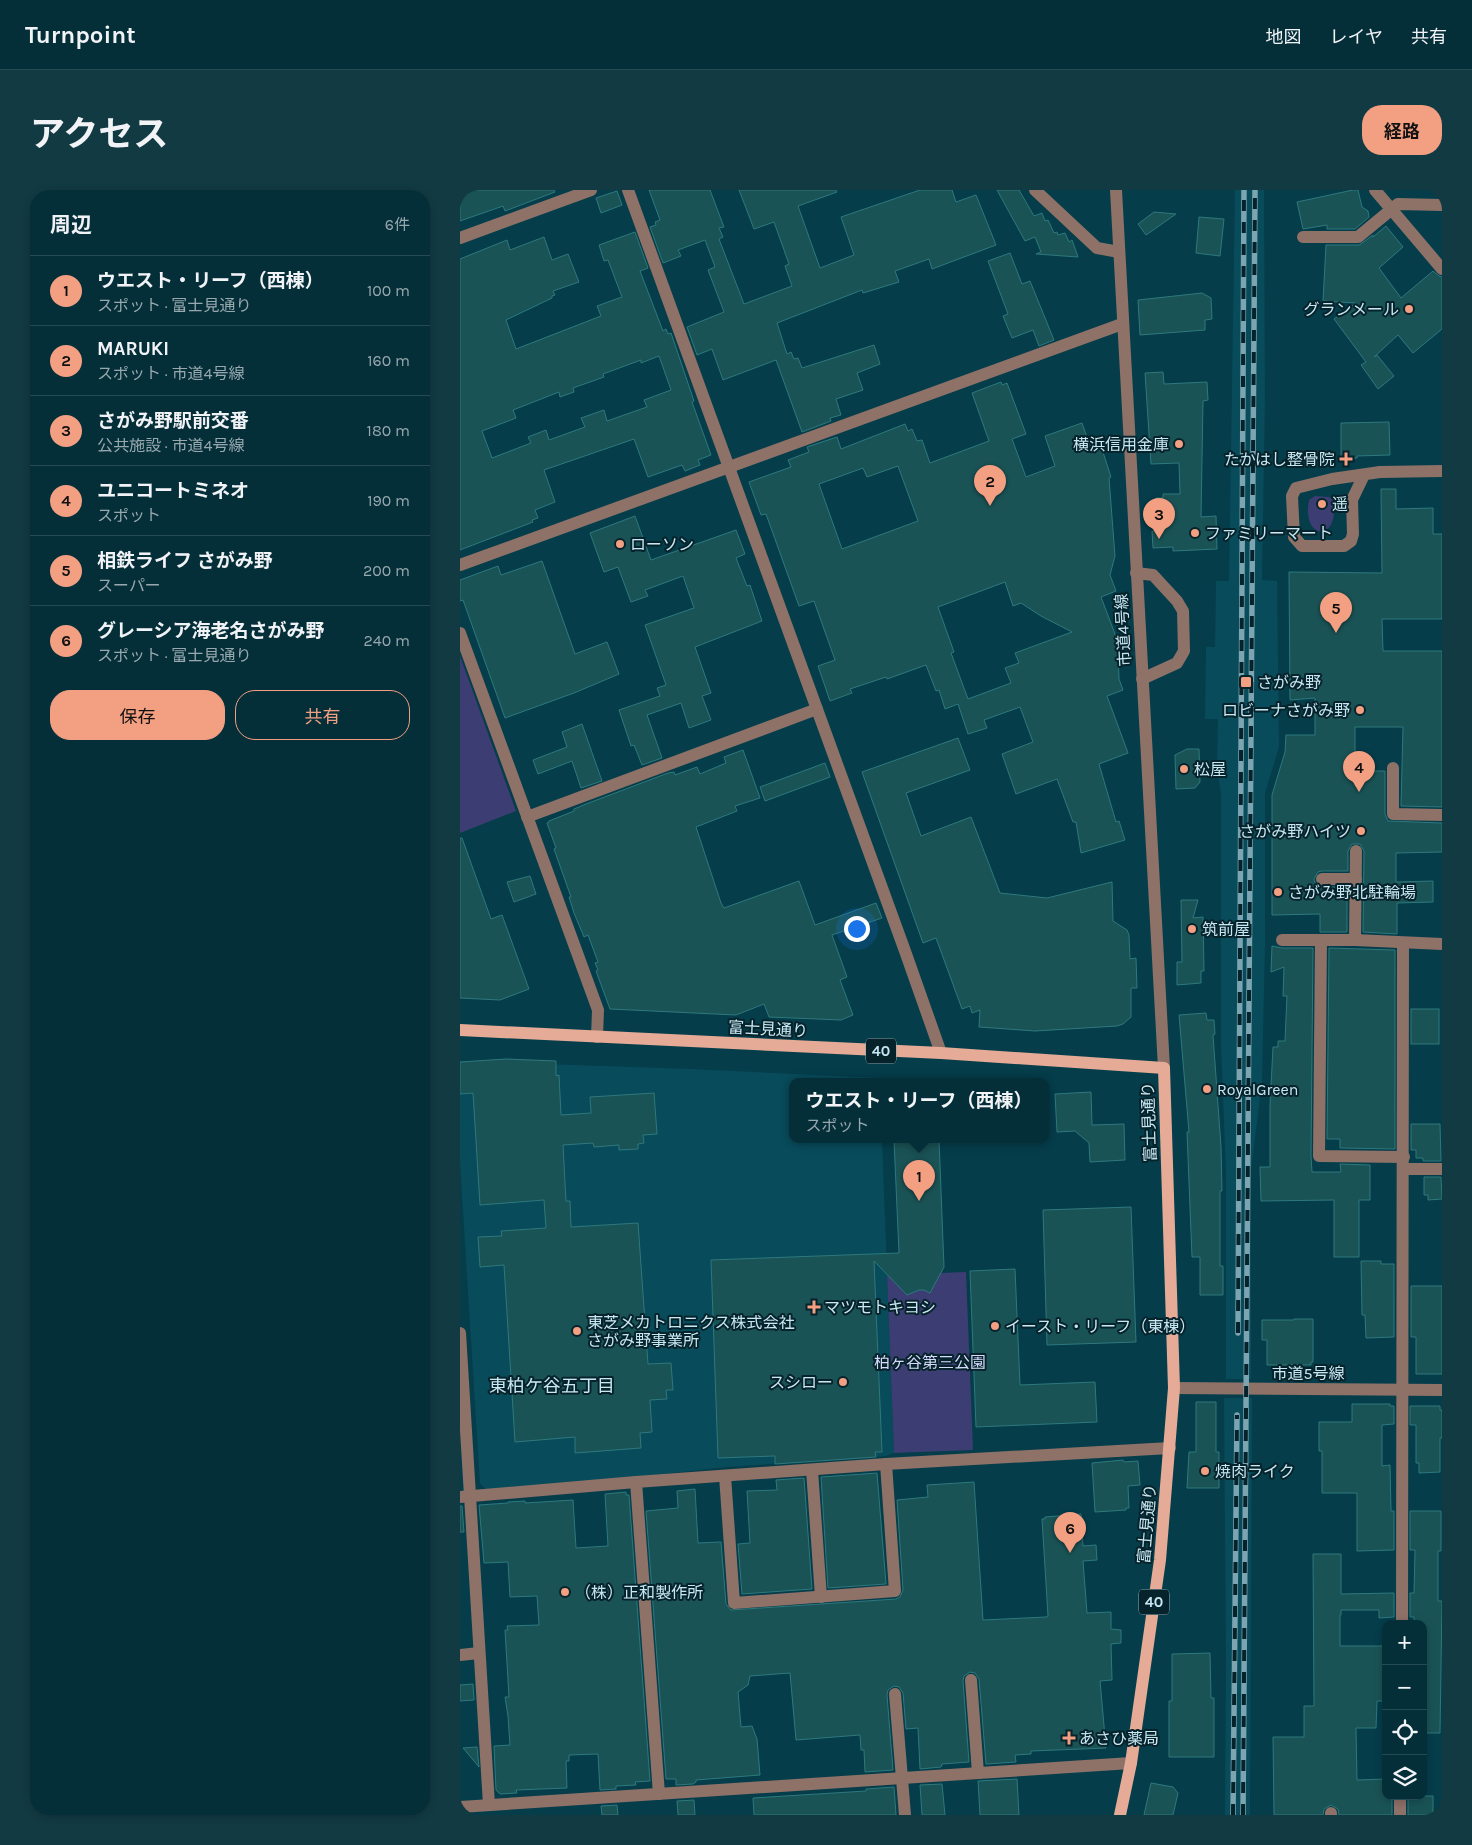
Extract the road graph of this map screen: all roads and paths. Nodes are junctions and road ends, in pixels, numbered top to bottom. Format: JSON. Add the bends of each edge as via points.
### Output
{"nodes":[{"id":1,"x":591,"y":190,"type":"edge"},
{"id":2,"x":628,"y":190,"type":"edge"},
{"id":3,"x":1035,"y":190,"type":"edge"},
{"id":4,"x":1116,"y":190,"type":"edge"},
{"id":5,"x":1375,"y":190,"type":"edge"},
{"id":6,"x":1442,"y":205,"type":"edge"},
{"id":7,"x":1392,"y":210,"type":"junction"},
{"id":8,"x":1303,"y":237,"type":"dead end"},
{"id":9,"x":460,"y":238,"type":"edge"},
{"id":10,"x":1119,"y":252,"type":"junction"},
{"id":11,"x":1442,"y":269,"type":"edge"},
{"id":12,"x":1122,"y":324,"type":"junction"},
{"id":13,"x":729,"y":467,"type":"junction"},
{"id":14,"x":1442,"y":471,"type":"edge"},
{"id":15,"x":1364,"y":476,"type":"junction"},
{"id":16,"x":460,"y":565,"type":"edge"},
{"id":17,"x":1136,"y":573,"type":"junction"},
{"id":18,"x":460,"y":633,"type":"edge"},
{"id":19,"x":1142,"y":679,"type":"junction"},
{"id":20,"x":817,"y":709,"type":"junction"},
{"id":21,"x":1393,"y":768,"type":"dead end"},
{"id":22,"x":1442,"y":814,"type":"edge"},
{"id":23,"x":527,"y":817,"type":"junction"},
{"id":24,"x":1356,"y":850,"type":"dead end"},
{"id":25,"x":1322,"y":879,"type":"dead end"},
{"id":26,"x":1356,"y":879,"type":"junction"},
{"id":27,"x":1282,"y":940,"type":"dead end"},
{"id":28,"x":1321,"y":940,"type":"junction"},
{"id":29,"x":1355,"y":940,"type":"junction"},
{"id":30,"x":1403,"y":943,"type":"junction"},
{"id":31,"x":1442,"y":944,"type":"edge"},
{"id":32,"x":460,"y":1030,"type":"edge"},
{"id":33,"x":597,"y":1038,"type":"junction"},
{"id":34,"x":941,"y":1053,"type":"junction"},
{"id":35,"x":1164,"y":1068,"type":"junction"},
{"id":36,"x":1404,"y":1163,"type":"junction"},
{"id":37,"x":1442,"y":1169,"type":"edge"},
{"id":38,"x":460,"y":1333,"type":"edge"},
{"id":39,"x":1174,"y":1388,"type":"junction"},
{"id":40,"x":1402,"y":1390,"type":"junction"},
{"id":41,"x":1442,"y":1390,"type":"edge"},
{"id":42,"x":1170,"y":1448,"type":"junction"},
{"id":43,"x":886,"y":1464,"type":"junction"},
{"id":44,"x":812,"y":1470,"type":"junction"},
{"id":45,"x":725,"y":1476,"type":"junction"},
{"id":46,"x":636,"y":1482,"type":"junction"},
{"id":47,"x":465,"y":1497,"type":"edge"},
{"id":48,"x":821,"y":1597,"type":"junction"},
{"id":49,"x":1402,"y":1620,"type":"edge"},
{"id":50,"x":479,"y":1654,"type":"junction"},
{"id":51,"x":460,"y":1655,"type":"edge"},
{"id":52,"x":971,"y":1680,"type":"dead end"},
{"id":53,"x":895,"y":1694,"type":"dead end"},
{"id":54,"x":1131,"y":1763,"type":"junction"},
{"id":55,"x":978,"y":1773,"type":"junction"},
{"id":56,"x":902,"y":1778,"type":"junction"},
{"id":57,"x":660,"y":1794,"type":"junction"},
{"id":58,"x":1400,"y":1800,"type":"edge"},
{"id":59,"x":489,"y":1805,"type":"junction"},
{"id":60,"x":460,"y":1808,"type":"edge"},
{"id":61,"x":904,"y":1815,"type":"edge"},
{"id":62,"x":1120,"y":1815,"type":"edge"},
{"id":63,"x":1400,"y":1815,"type":"edge"}],
"edges":[{"from":1,"to":9,"type":"street"},
{"from":2,"to":13,"type":"street"},
{"from":3,"to":10,"type":"street","via":[[1096,248]]},
{"from":4,"to":10,"type":"street","name":"市道4号線"},
{"from":5,"to":7,"type":"street"},
{"from":6,"to":7,"type":"street","via":[[1398,204]]},
{"from":7,"to":8,"type":"street","via":[[1358,237]]},
{"from":7,"to":11,"type":"street"},
{"from":10,"to":12,"type":"street","name":"市道4号線"},
{"from":12,"to":13,"type":"street"},
{"from":12,"to":17,"type":"street","name":"市道4号線"},
{"from":13,"to":16,"type":"street"},
{"from":13,"to":20,"type":"street"},
{"from":14,"to":15,"type":"street","via":[[1392,471]]},
{"from":15,"to":15,"type":"street","via":[[1352,500],[1351,541],[1344,546],[1302,546],[1294,537],[1292,496],[1296,488],[1332,479]]},
{"from":17,"to":19,"type":"street","name":"市道4号線"},
{"from":17,"to":19,"type":"street","via":[[1153,574],[1183,611],[1184,651],[1177,663]]},
{"from":18,"to":23,"type":"street"},
{"from":19,"to":35,"type":"street","name":"市道4号線"},
{"from":20,"to":23,"type":"street"},
{"from":20,"to":34,"type":"street"},
{"from":21,"to":22,"type":"street","via":[[1393,814]]},
{"from":23,"to":33,"type":"street","via":[[598,1010]]},
{"from":24,"to":26,"type":"street"},
{"from":25,"to":26,"type":"street"},
{"from":26,"to":29,"type":"street"},
{"from":27,"to":28,"type":"street"},
{"from":28,"to":29,"type":"street"},
{"from":28,"to":36,"type":"street","via":[[1319,1156]]},
{"from":29,"to":30,"type":"street"},
{"from":30,"to":31,"type":"street"},
{"from":30,"to":36,"type":"street"},
{"from":32,"to":33,"type":"main road","name":"富士見通り","number":"40"},
{"from":33,"to":34,"type":"main road","name":"富士見通り","number":"40"},
{"from":34,"to":35,"type":"main road","name":"富士見通り","number":"40"},
{"from":35,"to":39,"type":"main road","name":"富士見通り","number":"40"},
{"from":36,"to":37,"type":"street"},
{"from":36,"to":40,"type":"street"},
{"from":38,"to":47,"type":"street"},
{"from":39,"to":40,"type":"street","name":"市道5号線"},
{"from":39,"to":42,"type":"main road","name":"富士見通り","number":"40"},
{"from":40,"to":41,"type":"street","name":"市道5号線"},
{"from":40,"to":49,"type":"street"},
{"from":42,"to":43,"type":"street"},
{"from":42,"to":54,"type":"main road","name":"富士見通り","number":"40","via":[[1160,1560]]},
{"from":43,"to":44,"type":"street"},
{"from":43,"to":48,"type":"street","via":[[894,1591]]},
{"from":44,"to":45,"type":"street"},
{"from":44,"to":48,"type":"street"},
{"from":45,"to":46,"type":"street"},
{"from":45,"to":48,"type":"street","via":[[734,1603]]},
{"from":46,"to":47,"type":"street"},
{"from":46,"to":57,"type":"street"},
{"from":47,"to":50,"type":"street"},
{"from":50,"to":51,"type":"street"},
{"from":50,"to":59,"type":"street"},
{"from":52,"to":55,"type":"street"},
{"from":53,"to":56,"type":"street"},
{"from":54,"to":55,"type":"street"},
{"from":54,"to":62,"type":"main road","name":"富士見通り","number":"40"},
{"from":55,"to":56,"type":"street"},
{"from":56,"to":57,"type":"street"},
{"from":56,"to":61,"type":"street"},
{"from":57,"to":59,"type":"street"},
{"from":58,"to":63,"type":"street"},
{"from":59,"to":60,"type":"street"}]}
